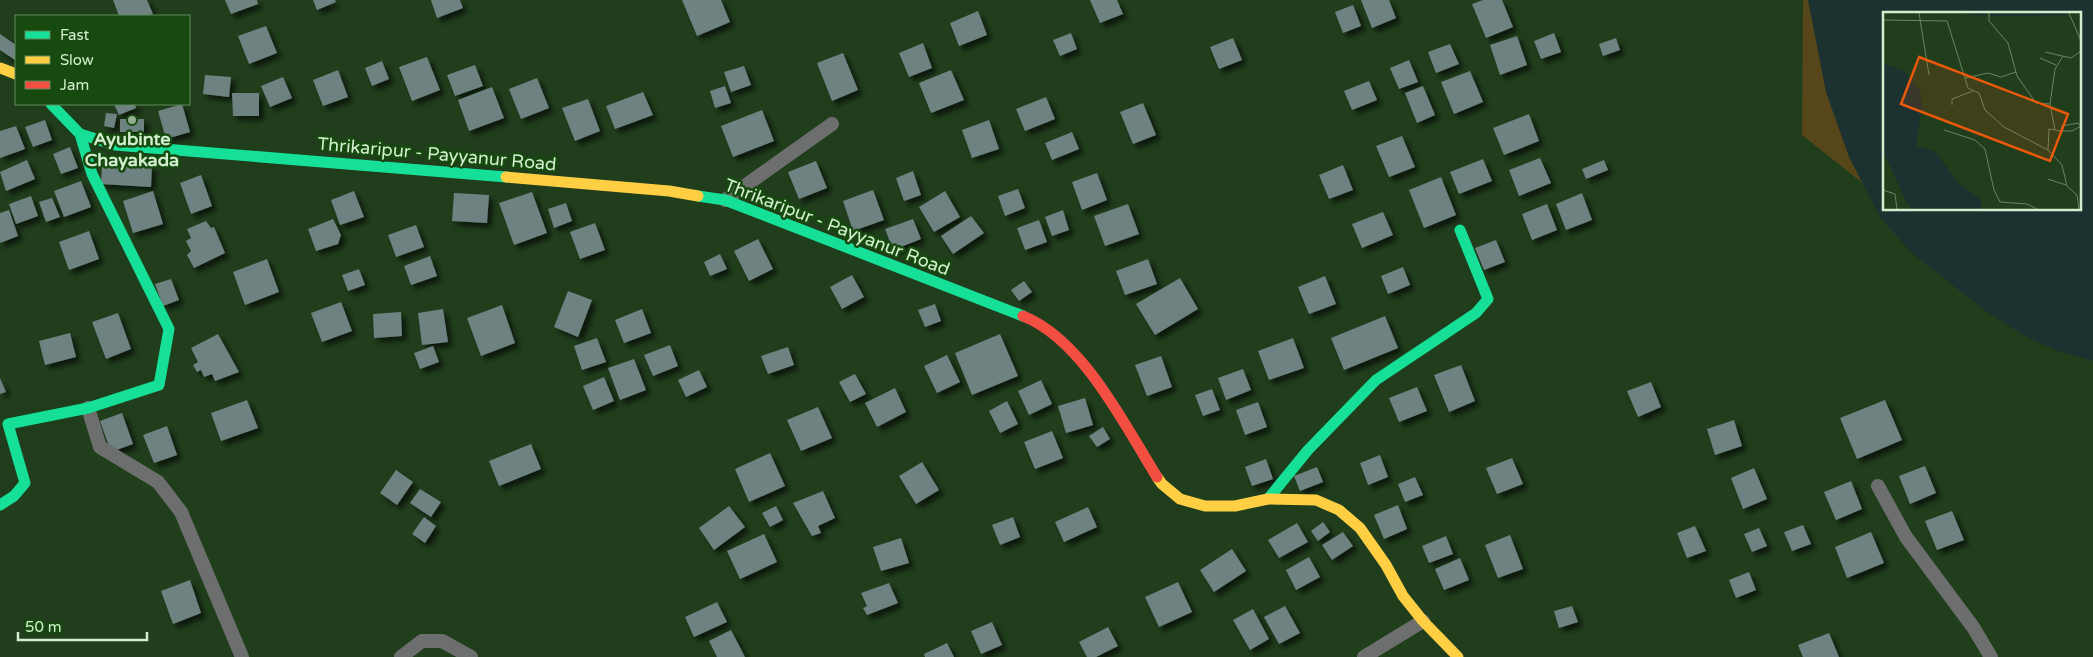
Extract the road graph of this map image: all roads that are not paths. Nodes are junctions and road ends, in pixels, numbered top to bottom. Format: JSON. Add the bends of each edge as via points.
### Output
{"nodes":[{"id":1,"x":0,"y":68,"type":"edge"},
{"id":2,"x":15,"y":74,"type":"edge"},
{"id":3,"x":52,"y":105,"type":"edge"},
{"id":4,"x":832,"y":124,"type":"dead end"},
{"id":5,"x":80,"y":134,"type":"junction"},
{"id":6,"x":726,"y":200,"type":"junction"},
{"id":7,"x":1460,"y":230,"type":"dead end"},
{"id":8,"x":88,"y":408,"type":"junction"},
{"id":9,"x":4,"y":425,"type":"edge"},
{"id":10,"x":1878,"y":486,"type":"dead end"},
{"id":11,"x":1268,"y":500,"type":"junction"},
{"id":12,"x":0,"y":505,"type":"edge"},
{"id":13,"x":1423,"y":621,"type":"junction"},
{"id":14,"x":242,"y":657,"type":"edge"},
{"id":15,"x":401,"y":657,"type":"edge"},
{"id":16,"x":471,"y":657,"type":"edge"},
{"id":17,"x":1364,"y":657,"type":"edge"},
{"id":18,"x":1458,"y":657,"type":"edge"},
{"id":19,"x":1991,"y":657,"type":"edge"}],
"edges":[{"from":1,"to":2,"type":"main road"},
{"from":3,"to":5,"type":"main road","name":"Thrikaripur - Payyanur Road"},
{"from":4,"to":6,"type":"street"},
{"from":5,"to":6,"type":"main road","name":"Thrikaripur - Payyanur Road","via":[[115,145],[669,192]]},
{"from":5,"to":8,"type":"main road","via":[[92,174],[169,329],[159,385]]},
{"from":6,"to":11,"type":"main road","name":"Thrikaripur - Payyanur Road","via":[[1038,322],[1087,366],[1162,484],[1180,499],[1205,506],[1235,506]]},
{"from":7,"to":11,"type":"main road","via":[[1488,298],[1476,313],[1376,380],[1308,450]]},
{"from":8,"to":9,"type":"main road"},
{"from":8,"to":14,"type":"street","via":[[100,447],[158,482],[181,512]]},
{"from":9,"to":12,"type":"main road","via":[[25,484]]},
{"from":10,"to":19,"type":"street","via":[[1906,537],[1973,627]]},
{"from":11,"to":13,"type":"main road","name":"Thrikaripur - Payyanur Road","via":[[1316,500],[1339,510],[1360,528],[1403,596]]},
{"from":13,"to":17,"type":"street"},
{"from":13,"to":18,"type":"main road","name":"Thrikaripur - Payyanur Road"},
{"from":15,"to":16,"type":"street","via":[[422,641],[442,641]]}]}
